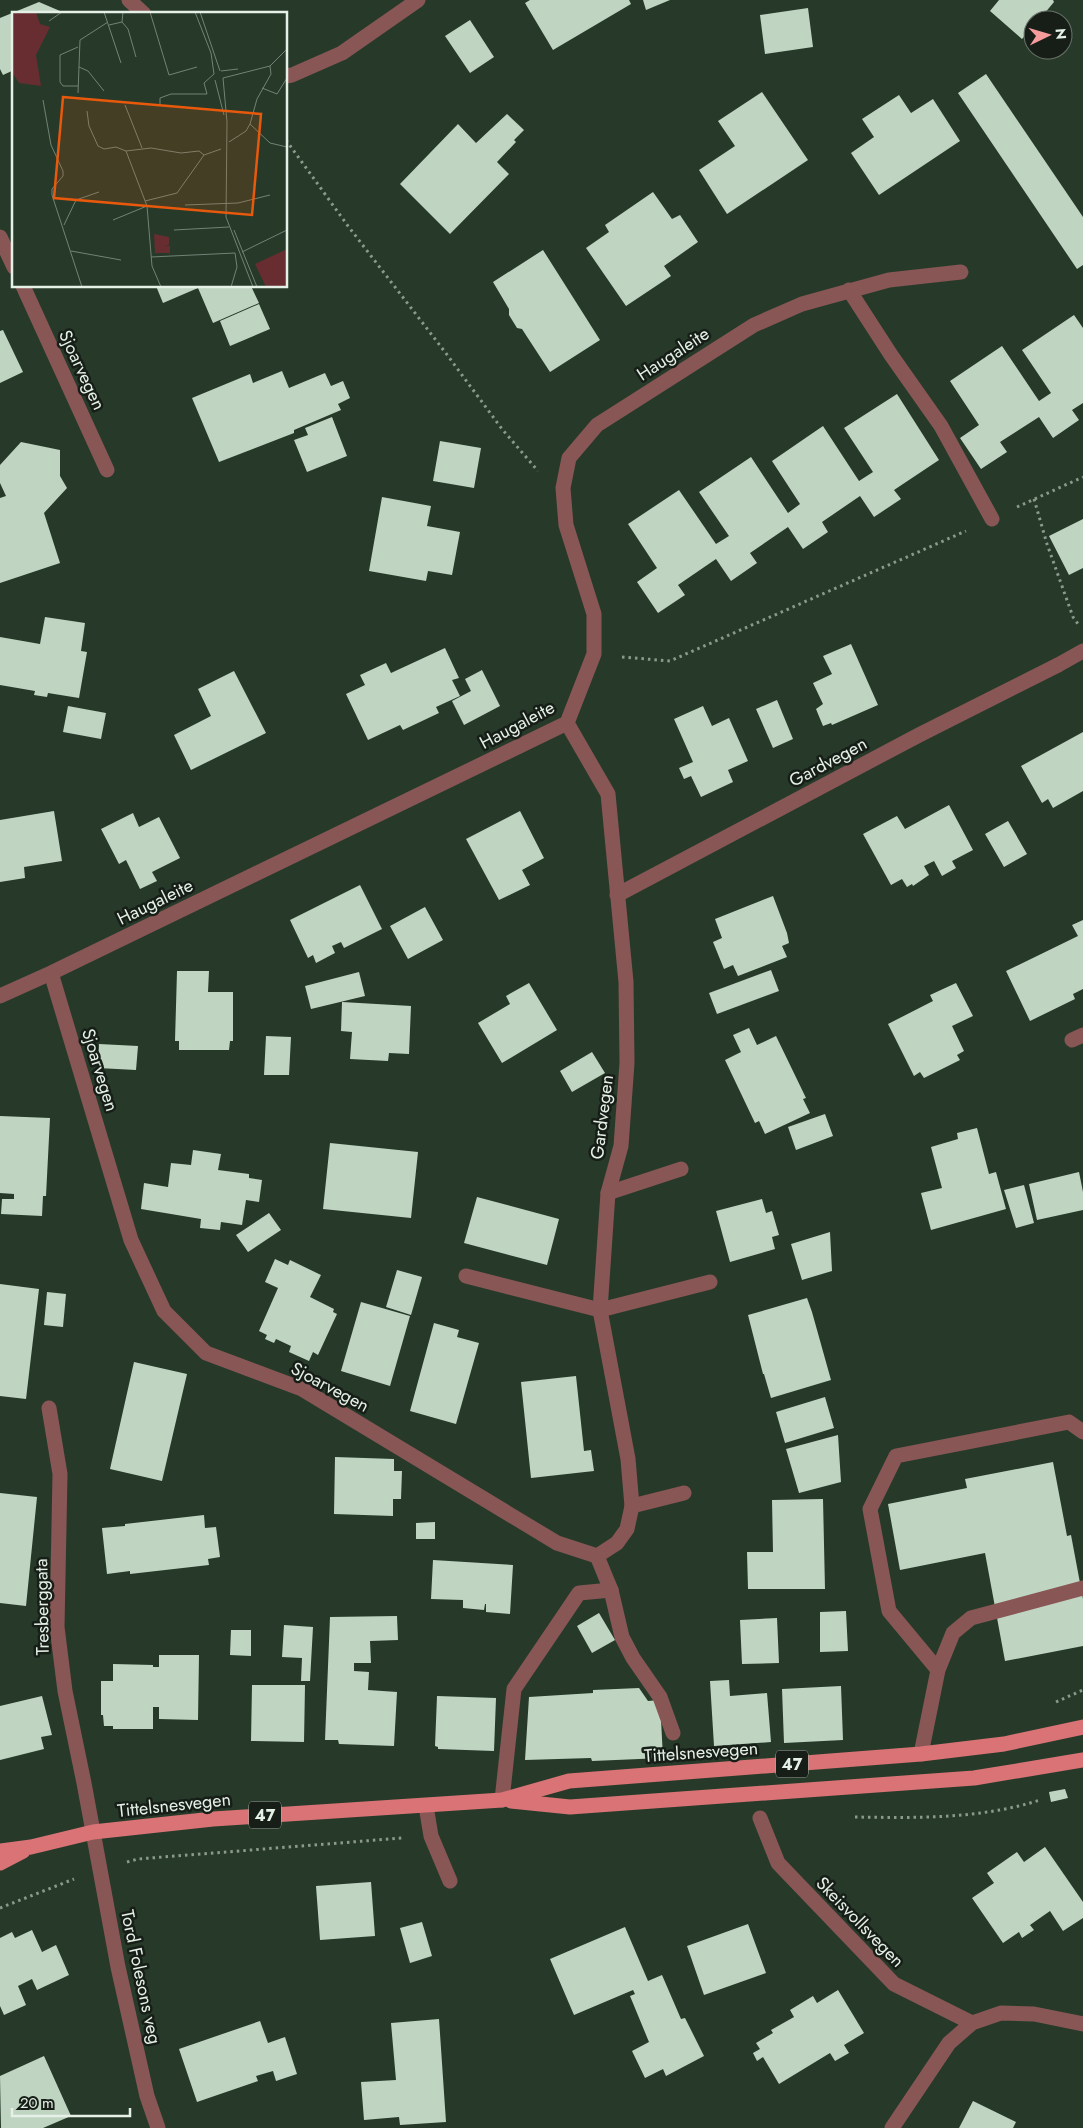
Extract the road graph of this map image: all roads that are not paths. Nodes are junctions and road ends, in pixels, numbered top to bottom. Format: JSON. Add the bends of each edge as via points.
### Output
{"nodes":[{"id":1,"x":129,"y":0,"type":"edge"},
{"id":2,"x":418,"y":0,"type":"edge"},
{"id":3,"x":142,"y":12,"type":"edge"},
{"id":4,"x":288,"y":76,"type":"edge"},
{"id":5,"x":0,"y":237,"type":"edge"},
{"id":6,"x":12,"y":263,"type":"edge"},
{"id":7,"x":961,"y":272,"type":"dead end"},
{"id":8,"x":24,"y":288,"type":"edge"},
{"id":9,"x":849,"y":290,"type":"junction"},
{"id":10,"x":107,"y":470,"type":"dead end"},
{"id":11,"x":992,"y":519,"type":"road end"},
{"id":12,"x":1083,"y":652,"type":"edge"},
{"id":13,"x":567,"y":723,"type":"junction"},
{"id":14,"x":617,"y":895,"type":"junction"},
{"id":15,"x":52,"y":973,"type":"junction"},
{"id":16,"x":0,"y":995,"type":"edge"},
{"id":17,"x":681,"y":1169,"type":"dead end"},
{"id":18,"x":608,"y":1193,"type":"junction"},
{"id":19,"x":466,"y":1276,"type":"dead end"},
{"id":20,"x":710,"y":1282,"type":"dead end"},
{"id":21,"x":600,"y":1310,"type":"junction"},
{"id":22,"x":49,"y":1408,"type":"dead end"},
{"id":23,"x":1083,"y":1432,"type":"edge"},
{"id":24,"x":684,"y":1493,"type":"dead end"},
{"id":25,"x":632,"y":1506,"type":"junction"},
{"id":26,"x":597,"y":1556,"type":"junction"},
{"id":27,"x":1083,"y":1588,"type":"edge"},
{"id":28,"x":611,"y":1590,"type":"junction"},
{"id":29,"x":938,"y":1670,"type":"junction"},
{"id":30,"x":1083,"y":1727,"type":"edge"},
{"id":31,"x":673,"y":1733,"type":"dead end"},
{"id":32,"x":921,"y":1754,"type":"junction"},
{"id":33,"x":1083,"y":1760,"type":"edge"},
{"id":34,"x":502,"y":1800,"type":"junction"},
{"id":35,"x":426,"y":1806,"type":"junction"},
{"id":36,"x":760,"y":1818,"type":"dead end"},
{"id":37,"x":93,"y":1832,"type":"junction"},
{"id":38,"x":30,"y":1847,"type":"junction"},
{"id":39,"x":0,"y":1851,"type":"edge"},
{"id":40,"x":0,"y":1863,"type":"edge"},
{"id":41,"x":450,"y":1881,"type":"dead end"},
{"id":42,"x":972,"y":2023,"type":"junction"},
{"id":43,"x":1083,"y":2024,"type":"edge"},
{"id":44,"x":158,"y":2128,"type":"edge"},
{"id":45,"x":892,"y":2128,"type":"edge"}],
"edges":[{"from":1,"to":3,"type":"street"},
{"from":2,"to":4,"type":"street","via":[[342,53]]},
{"from":5,"to":6,"type":"street"},
{"from":7,"to":9,"type":"street","name":"Haugaleite","via":[[889,280]]},
{"from":8,"to":10,"type":"street","name":"Sjoarvegen"},
{"from":9,"to":11,"type":"street","via":[[941,426]]},
{"from":9,"to":13,"type":"street","name":"Haugaleite","via":[[802,304],[754,325],[597,425],[569,458],[563,488],[566,525],[594,614],[594,654]]},
{"from":12,"to":14,"type":"street","name":"Gardvegen"},
{"from":13,"to":14,"type":"street","name":"Gardvegen","via":[[608,794]]},
{"from":13,"to":15,"type":"street","name":"Haugaleite"},
{"from":14,"to":18,"type":"street","name":"Gardvegen","via":[[626,982],[627,1063],[621,1146]]},
{"from":15,"to":16,"type":"street","name":"Haugaleite"},
{"from":15,"to":26,"type":"street","name":"Sjoarvegen","via":[[132,1240],[164,1311],[206,1353],[302,1389],[557,1543]]},
{"from":17,"to":18,"type":"street"},
{"from":18,"to":21,"type":"street","name":"Gardvegen"},
{"from":19,"to":21,"type":"street"},
{"from":20,"to":21,"type":"street"},
{"from":21,"to":25,"type":"street","name":"Gardvegen","via":[[628,1459]]},
{"from":22,"to":37,"type":"street","name":"Tresberggata","via":[[60,1474],[57,1627],[65,1691]]},
{"from":23,"to":29,"type":"street","via":[[1070,1422],[896,1456],[870,1509],[889,1611]]},
{"from":24,"to":25,"type":"street"},
{"from":25,"to":26,"type":"street","name":"Gardvegen","via":[[627,1529],[617,1543]]},
{"from":26,"to":28,"type":"street"},
{"from":27,"to":29,"type":"street","via":[[972,1618],[953,1633]]},
{"from":28,"to":31,"type":"street","via":[[622,1637],[660,1697]]},
{"from":28,"to":34,"type":"street","via":[[579,1593],[514,1689]]},
{"from":29,"to":32,"type":"street"},
{"from":30,"to":32,"type":"main road","name":"Tittelsnesvegen","number":"47","via":[[1004,1744]]},
{"from":32,"to":34,"type":"main road","name":"Tittelsnesvegen","number":"47","via":[[569,1781]]},
{"from":33,"to":34,"type":"main road","name":"Tittelsnesvegen","number":"47","via":[[974,1778],[570,1807]]},
{"from":34,"to":35,"type":"main road","name":"Tittelsnesvegen","number":"47"},
{"from":35,"to":37,"type":"main road","name":"Tittelsnesvegen","number":"47","via":[[213,1818]]},
{"from":35,"to":41,"type":"street","via":[[431,1836]]},
{"from":36,"to":42,"type":"street","name":"Skeisvollsvegen","via":[[778,1863],[894,1984]]},
{"from":37,"to":38,"type":"main road","name":"Tittelsnesvegen","number":"47"},
{"from":37,"to":44,"type":"street","name":"Tord Folesons veg","via":[[120,1976],[147,2096]]},
{"from":38,"to":39,"type":"main road","number":"47"},
{"from":38,"to":40,"type":"main road","number":"47"},
{"from":42,"to":43,"type":"street","via":[[1001,2013],[1034,2014]]},
{"from":42,"to":45,"type":"street","via":[[949,2043]]}]}
